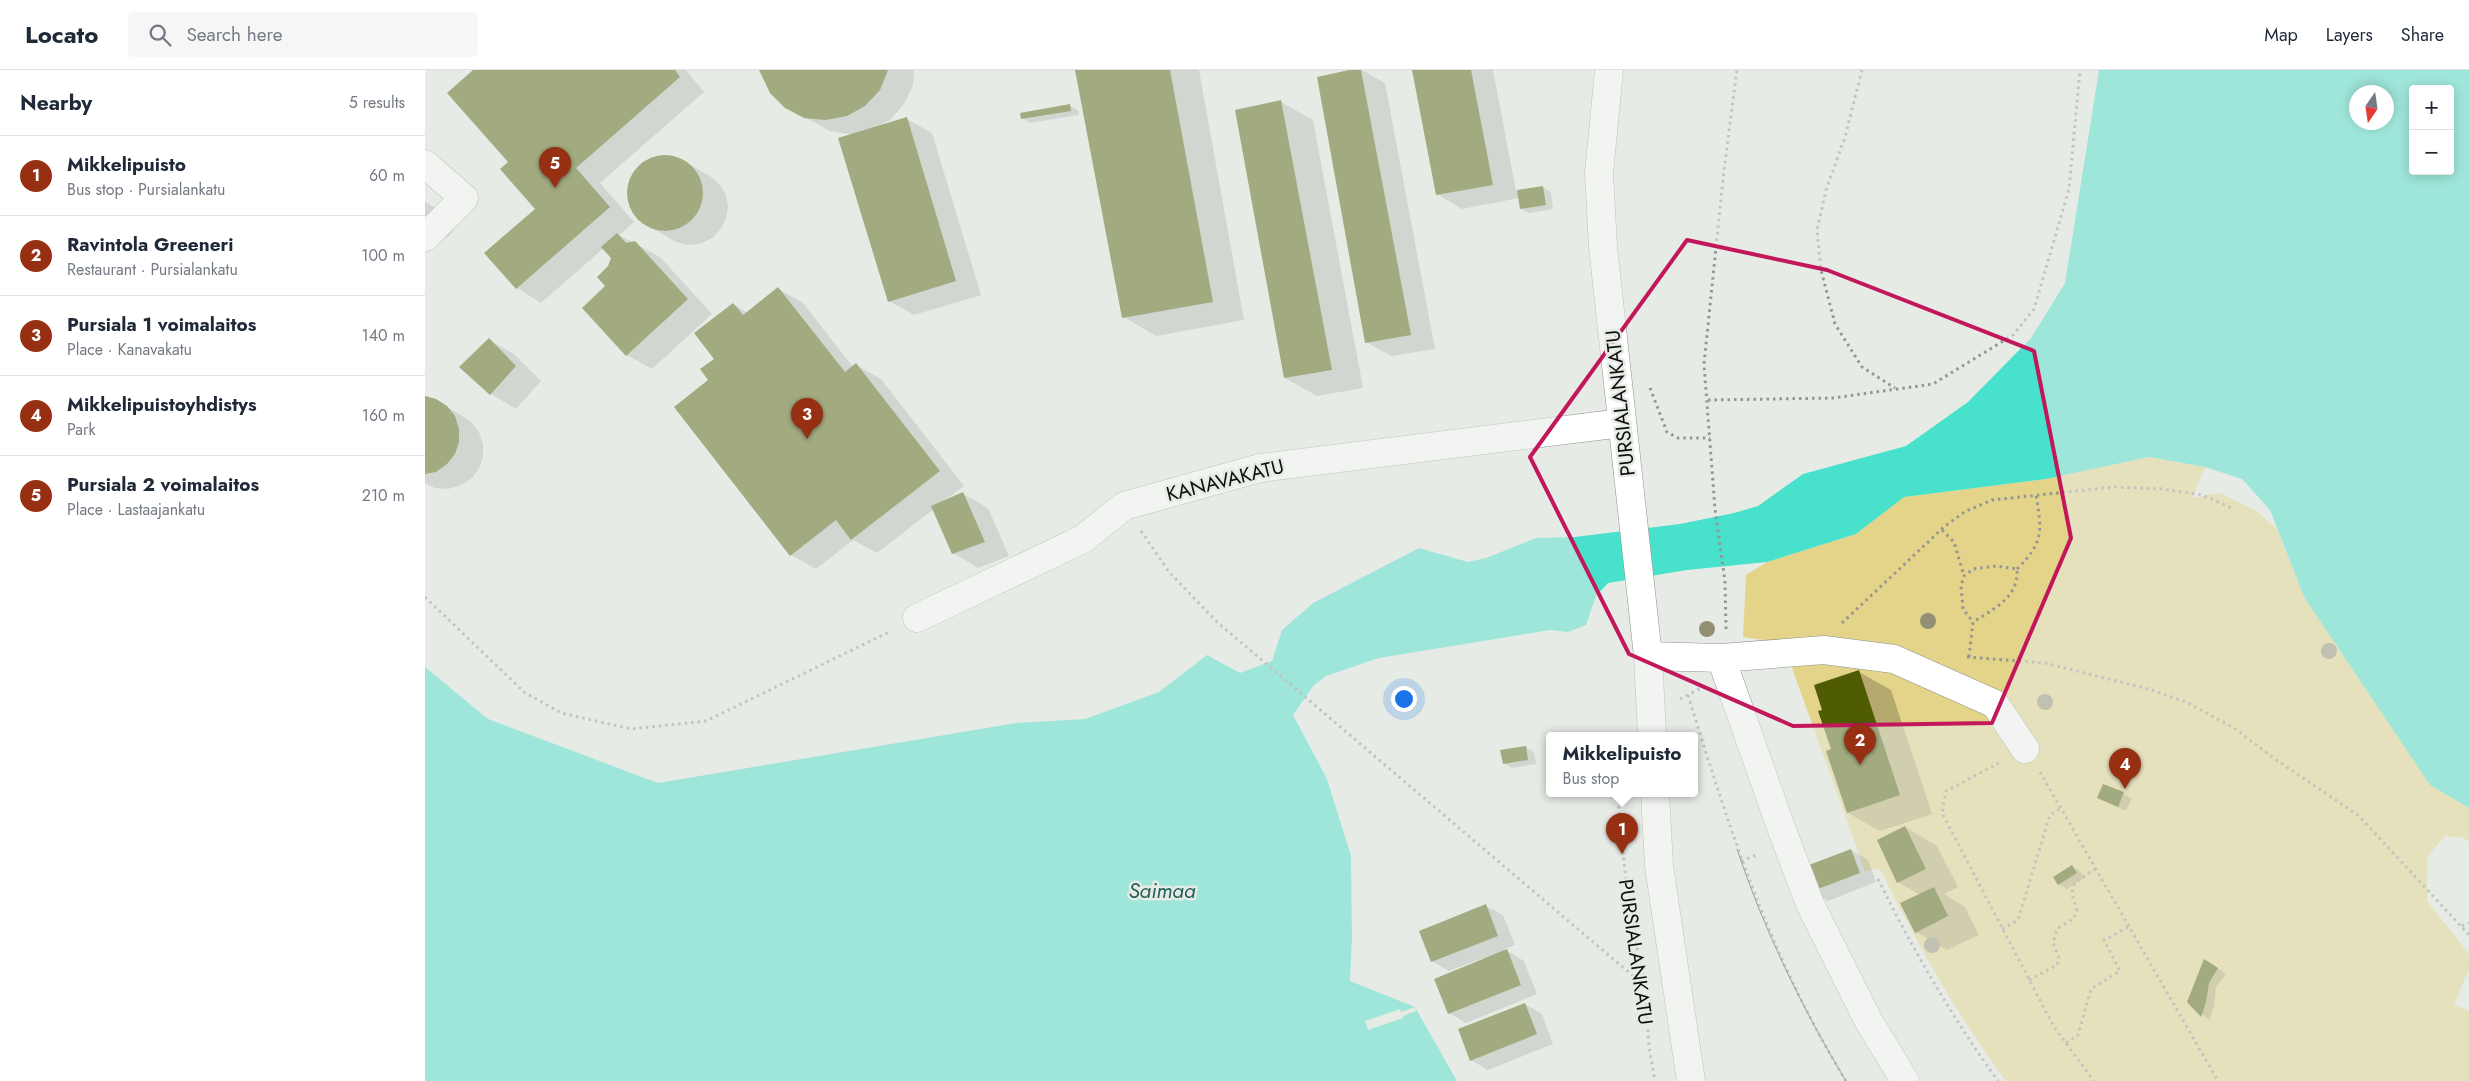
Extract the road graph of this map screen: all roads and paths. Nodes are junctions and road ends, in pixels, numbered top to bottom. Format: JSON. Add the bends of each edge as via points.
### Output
{"nodes":[{"id":1,"x":1609,"y":70,"type":"edge"},
{"id":2,"x":1737,"y":70,"type":"edge"},
{"id":3,"x":1862,"y":70,"type":"edge"},
{"id":4,"x":2080,"y":70,"type":"edge"},
{"id":5,"x":425,"y":164,"type":"edge"},
{"id":6,"x":425,"y":237,"type":"edge"},
{"id":7,"x":1617,"y":377,"type":"junction"},
{"id":8,"x":1896,"y":389,"type":"junction"},
{"id":9,"x":1708,"y":400,"type":"junction"},
{"id":10,"x":1622,"y":424,"type":"junction"},
{"id":11,"x":1710,"y":438,"type":"junction"},
{"id":12,"x":2036,"y":495,"type":"junction"},
{"id":13,"x":1124,"y":506,"type":"junction"},
{"id":14,"x":2234,"y":510,"type":"dead end"},
{"id":15,"x":1942,"y":530,"type":"junction"},
{"id":16,"x":2017,"y":569,"type":"junction"},
{"id":17,"x":1964,"y":576,"type":"junction"},
{"id":18,"x":425,"y":597,"type":"edge"},
{"id":19,"x":917,"y":618,"type":"joint"},
{"id":20,"x":1973,"y":622,"type":"junction"},
{"id":21,"x":1824,"y":650,"type":"junction"},
{"id":22,"x":1648,"y":656,"type":"junction"},
{"id":23,"x":1959,"y":656,"type":"dead end"},
{"id":24,"x":1969,"y":657,"type":"junction"},
{"id":25,"x":1721,"y":658,"type":"junction"},
{"id":26,"x":1688,"y":695,"type":"dead end"},
{"id":27,"x":1652,"y":732,"type":"edge"},
{"id":28,"x":2025,"y":749,"type":"junction"},
{"id":29,"x":1618,"y":797,"type":"edge"},
{"id":30,"x":1655,"y":797,"type":"edge"},
{"id":31,"x":2062,"y":808,"type":"junction"},
{"id":32,"x":2097,"y":868,"type":"junction"},
{"id":33,"x":1878,"y":879,"type":"dead end"},
{"id":34,"x":2469,"y":924,"type":"edge"},
{"id":35,"x":2130,"y":926,"type":"junction"},
{"id":36,"x":2462,"y":926,"type":"junction"},
{"id":37,"x":2002,"y":929,"type":"junction"},
{"id":38,"x":2469,"y":935,"type":"edge"},
{"id":39,"x":2029,"y":980,"type":"junction"},
{"id":40,"x":1645,"y":987,"type":"junction"},
{"id":41,"x":2066,"y":1043,"type":"junction"},
{"id":42,"x":1655,"y":1081,"type":"edge"},
{"id":43,"x":1691,"y":1081,"type":"edge"},
{"id":44,"x":1846,"y":1081,"type":"edge"},
{"id":45,"x":1905,"y":1081,"type":"edge"},
{"id":46,"x":1998,"y":1081,"type":"edge"},
{"id":47,"x":2094,"y":1081,"type":"edge"},
{"id":48,"x":2218,"y":1081,"type":"edge"}],
"edges":[{"from":1,"to":7,"type":"street","name":"PURSIALANKATU","via":[[1599,173],[1603,247]]},
{"from":2,"to":9,"type":"path","via":[[1709,308],[1705,364]]},
{"from":3,"to":8,"type":"path","via":[[1817,230],[1821,270],[1835,324],[1862,367]]},
{"from":4,"to":8,"type":"path","via":[[2069,189],[2034,310],[2013,335],[1933,384]]},
{"from":5,"to":6,"type":"street","via":[[464,198]]},
{"from":7,"to":10,"type":"street","name":"PURSIALANKATU"},
{"from":7,"to":11,"type":"path","via":[[1640,376],[1648,384],[1667,432],[1678,438]]},
{"from":8,"to":9,"type":"path","via":[[1833,398]]},
{"from":9,"to":11,"type":"path"},
{"from":10,"to":13,"type":"street","name":"KANAVAKATU","via":[[1260,468]]},
{"from":10,"to":22,"type":"street","name":"PURSIALANKATU"},
{"from":11,"to":25,"type":"path","via":[[1727,620]]},
{"from":12,"to":14,"type":"path","via":[[2114,487],[2163,489],[2202,495]]},
{"from":12,"to":15,"type":"path","via":[[1992,500],[1966,511]]},
{"from":12,"to":16,"type":"path","via":[[2039,538],[2034,552]]},
{"from":13,"to":19,"type":"street","name":"KANAVAKATU","via":[[1083,539]]},
{"from":13,"to":40,"type":"path","via":[[1169,572],[1217,622]]},
{"from":15,"to":17,"type":"path","via":[[1954,542]]},
{"from":15,"to":21,"type":"path","via":[[1829,635]]},
{"from":16,"to":17,"type":"path","via":[[1996,566],[1973,569]]},
{"from":16,"to":20,"type":"path","via":[[2016,586],[2011,595]]},
{"from":17,"to":20,"type":"path","via":[[1961,586],[1963,609]]},
{"from":18,"to":19,"type":"path","via":[[524,692],[561,713],[631,729],[706,721]]},
{"from":20,"to":24,"type":"path"},
{"from":21,"to":25,"type":"street"},
{"from":21,"to":28,"type":"street","via":[[1894,659],[1995,704]]},
{"from":22,"to":25,"type":"street"},
{"from":22,"to":27,"type":"street","name":"PURSIALANKATU"},
{"from":23,"to":24,"type":"path"},
{"from":24,"to":36,"type":"path","via":[[2045,663],[2136,685],[2186,702],[2226,724],[2359,816]]},
{"from":25,"to":45,"type":"street","via":[[1810,904],[1868,1020]]},
{"from":26,"to":44,"type":"path","via":[[1761,914],[1809,1016]]},
{"from":28,"to":31,"type":"path"},
{"from":28,"to":37,"type":"path","via":[[1946,791],[1942,814]]},
{"from":29,"to":40,"type":"path","name":"PURSIALANKATU","via":[[1631,925]]},
{"from":30,"to":43,"type":"street","name":"PURSIALANKATU","via":[[1659,866]]},
{"from":31,"to":32,"type":"path"},
{"from":31,"to":37,"type":"path","via":[[2050,816],[2018,920]]},
{"from":32,"to":35,"type":"path"},
{"from":32,"to":39,"type":"path","via":[[2074,883],[2071,893],[2077,911],[2073,919],[2057,929],[2053,943],[2059,958],[2057,965]]},
{"from":33,"to":46,"type":"path","via":[[1925,970]]},
{"from":34,"to":36,"type":"path"},
{"from":35,"to":41,"type":"path","via":[[2103,940],[2120,971],[2091,989],[2078,1035]]},
{"from":35,"to":48,"type":"path"},
{"from":36,"to":38,"type":"path"},
{"from":37,"to":39,"type":"path"},
{"from":39,"to":41,"type":"path"},
{"from":40,"to":42,"type":"path","name":"PURSIALANKATU"},
{"from":41,"to":47,"type":"path"}]}
